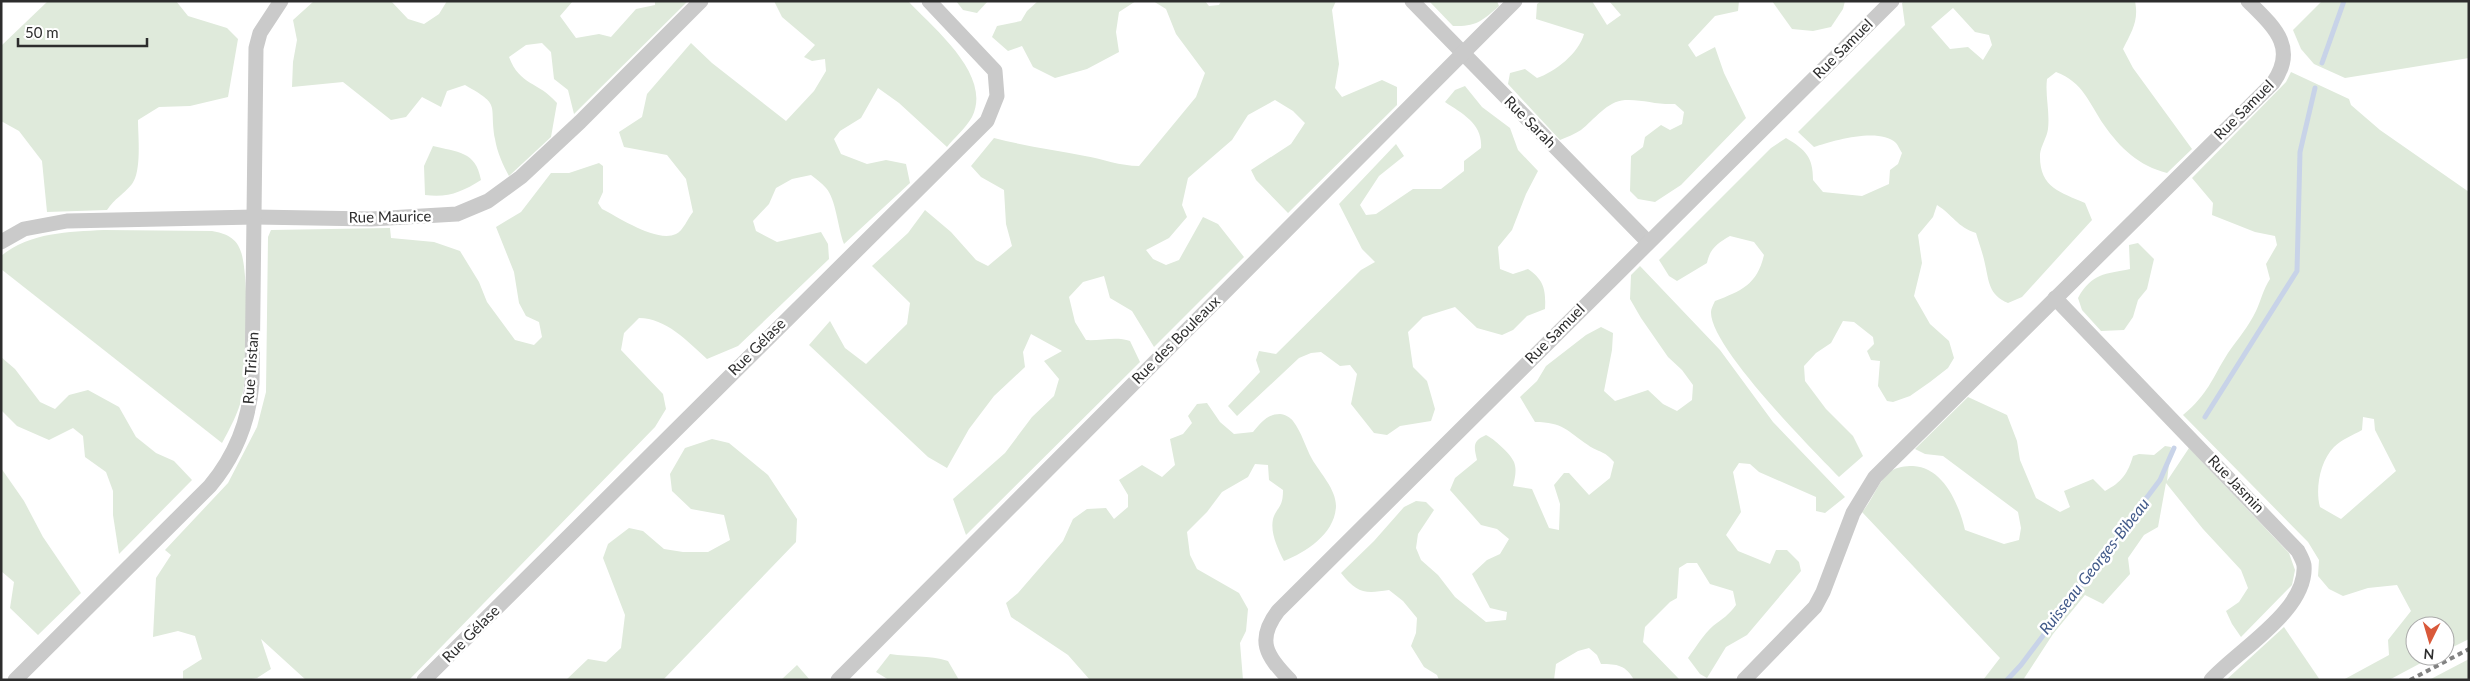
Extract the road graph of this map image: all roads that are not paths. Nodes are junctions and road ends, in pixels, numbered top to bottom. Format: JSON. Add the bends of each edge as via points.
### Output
{"nodes":[{"id":1,"x":281,"y":1,"type":"edge"},
{"id":2,"x":701,"y":1,"type":"edge"},
{"id":3,"x":929,"y":1,"type":"edge"},
{"id":4,"x":1412,"y":1,"type":"edge"},
{"id":5,"x":1515,"y":1,"type":"edge"},
{"id":6,"x":1892,"y":1,"type":"edge"},
{"id":7,"x":2248,"y":1,"type":"edge"},
{"id":8,"x":1463,"y":53,"type":"junction"},
{"id":9,"x":255,"y":217,"type":"junction"},
{"id":10,"x":1,"y":242,"type":"edge"},
{"id":11,"x":1648,"y":242,"type":"junction"},
{"id":12,"x":2055,"y":298,"type":"junction"},
{"id":13,"x":15,"y":680,"type":"edge"},
{"id":14,"x":424,"y":680,"type":"edge"},
{"id":15,"x":838,"y":680,"type":"edge"},
{"id":16,"x":1290,"y":680,"type":"edge"},
{"id":17,"x":1744,"y":680,"type":"edge"},
{"id":18,"x":2211,"y":680,"type":"edge"}],
"edges":[{"from":1,"to":9,"type":"street","name":"Rue Tristan","via":[[260,33],[256,48]]},
{"from":2,"to":9,"type":"street","name":"Rue Maurice","via":[[521,176],[503,192],[474,208],[457,214],[418,217]]},
{"from":3,"to":14,"type":"street","name":"Rue Gélase","via":[[995,70],[998,96],[987,121]]},
{"from":4,"to":8,"type":"street","name":"Rue Sarah"},
{"from":5,"to":8,"type":"street","name":"Rue des Bouleaux"},
{"from":6,"to":11,"type":"street","name":"Rue Samuel"},
{"from":7,"to":12,"type":"street","name":"Rue Samuel","via":[[2273,26],[2281,40],[2284,52],[2281,71],[2273,83]]},
{"from":8,"to":11,"type":"street","name":"Rue Sarah"},
{"from":8,"to":15,"type":"street","name":"Rue des Bouleaux"},
{"from":9,"to":10,"type":"street","name":"Rue Maurice","via":[[67,221],[24,230]]},
{"from":9,"to":13,"type":"street","name":"Rue Tristan","via":[[251,400],[223,470]]},
{"from":11,"to":16,"type":"street","name":"Rue Samuel","via":[[1278,611],[1266,632],[1266,646],[1270,659]]},
{"from":12,"to":17,"type":"street","name":"Rue Samuel","via":[[1874,477],[1853,513],[1815,607]]},
{"from":12,"to":18,"type":"street","name":"Rue Jasmin","via":[[2298,550],[2304,564],[2303,579],[2291,604]]}]}
